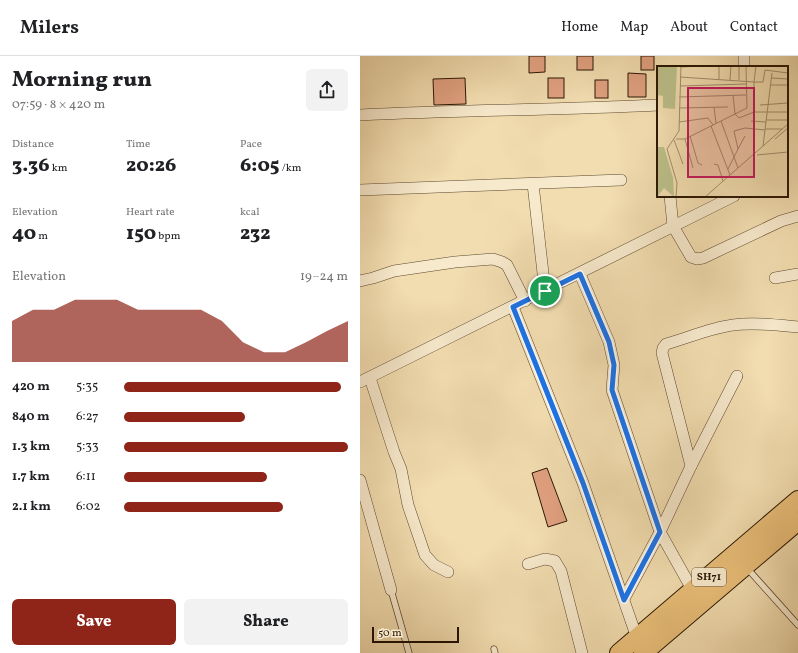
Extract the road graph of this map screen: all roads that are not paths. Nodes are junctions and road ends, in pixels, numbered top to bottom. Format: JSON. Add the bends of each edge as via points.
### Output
{"nodes":[{"id":1,"x":657,"y":105,"type":"edge"},
{"id":2,"x":360,"y":115,"type":"edge"},
{"id":3,"x":621,"y":180,"type":"dead end"},
{"id":4,"x":533,"y":184,"type":"junction"},
{"id":5,"x":360,"y":190,"type":"edge"},
{"id":6,"x":670,"y":197,"type":"edge"},
{"id":7,"x":732,"y":197,"type":"edge"},
{"id":8,"x":798,"y":216,"type":"edge"},
{"id":9,"x":673,"y":226,"type":"junction"},
{"id":10,"x":580,"y":274,"type":"junction"},
{"id":11,"x":798,"y":274,"type":"edge"},
{"id":12,"x":775,"y":278,"type":"dead end"},
{"id":13,"x":360,"y":281,"type":"edge"},
{"id":14,"x":545,"y":291,"type":"junction"},
{"id":15,"x":525,"y":301,"type":"junction"},
{"id":16,"x":513,"y":307,"type":"junction"},
{"id":17,"x":798,"y":327,"type":"edge"},
{"id":18,"x":737,"y":376,"type":"dead end"},
{"id":19,"x":365,"y":380,"type":"edge"},
{"id":20,"x":691,"y":466,"type":"junction"},
{"id":21,"x":360,"y":480,"type":"edge"},
{"id":22,"x":798,"y":500,"type":"edge"},
{"id":23,"x":798,"y":521,"type":"edge"},
{"id":24,"x":660,"y":532,"type":"junction"},
{"id":25,"x":765,"y":539,"type":"junction"},
{"id":26,"x":528,"y":564,"type":"dead end"},
{"id":27,"x":745,"y":566,"type":"junction"},
{"id":28,"x":448,"y":572,"type":"dead end"},
{"id":29,"x":392,"y":590,"type":"joint"},
{"id":30,"x":693,"y":591,"type":"junction"},
{"id":31,"x":624,"y":600,"type":"junction"},
{"id":32,"x":798,"y":625,"type":"edge"},
{"id":33,"x":640,"y":646,"type":"edge"},
{"id":34,"x":409,"y":653,"type":"edge"},
{"id":35,"x":582,"y":653,"type":"edge"},
{"id":36,"x":619,"y":653,"type":"edge"}],
"edges":[{"from":1,"to":2,"type":"street"},
{"from":3,"to":4,"type":"street"},
{"from":4,"to":5,"type":"street"},
{"from":4,"to":14,"type":"street"},
{"from":6,"to":9,"type":"street"},
{"from":7,"to":9,"type":"street"},
{"from":8,"to":9,"type":"street","via":[[781,220],[704,258],[697,259],[691,257]]},
{"from":9,"to":10,"type":"street"},
{"from":10,"to":14,"type":"street"},
{"from":10,"to":24,"type":"street","via":[[609,342],[614,365],[612,390]]},
{"from":11,"to":12,"type":"street"},
{"from":13,"to":15,"type":"street","via":[[407,268],[493,259],[507,265]]},
{"from":14,"to":15,"type":"street"},
{"from":15,"to":16,"type":"street"},
{"from":16,"to":19,"type":"street"},
{"from":16,"to":31,"type":"street","via":[[583,483]]},
{"from":17,"to":20,"type":"street","via":[[735,324],[666,344],[662,353]]},
{"from":18,"to":20,"type":"street"},
{"from":19,"to":28,"type":"street","via":[[401,469],[408,505],[425,555],[434,565]]},
{"from":20,"to":24,"type":"street"},
{"from":21,"to":29,"type":"street"},
{"from":22,"to":25,"type":"main road","number":"SH71"},
{"from":23,"to":25,"type":"main road","number":"SH71"},
{"from":24,"to":30,"type":"street"},
{"from":24,"to":31,"type":"street"},
{"from":25,"to":27,"type":"main road","number":"SH71"},
{"from":25,"to":30,"type":"main road","number":"SH71"},
{"from":26,"to":35,"type":"street","via":[[545,559],[555,561],[561,571]]},
{"from":27,"to":32,"type":"lane"},
{"from":27,"to":33,"type":"main road","number":"SH71"},
{"from":29,"to":34,"type":"lane"},
{"from":30,"to":33,"type":"main road","number":"SH71"},
{"from":31,"to":33,"type":"street"},
{"from":33,"to":36,"type":"main road","number":"SH71"}]}
